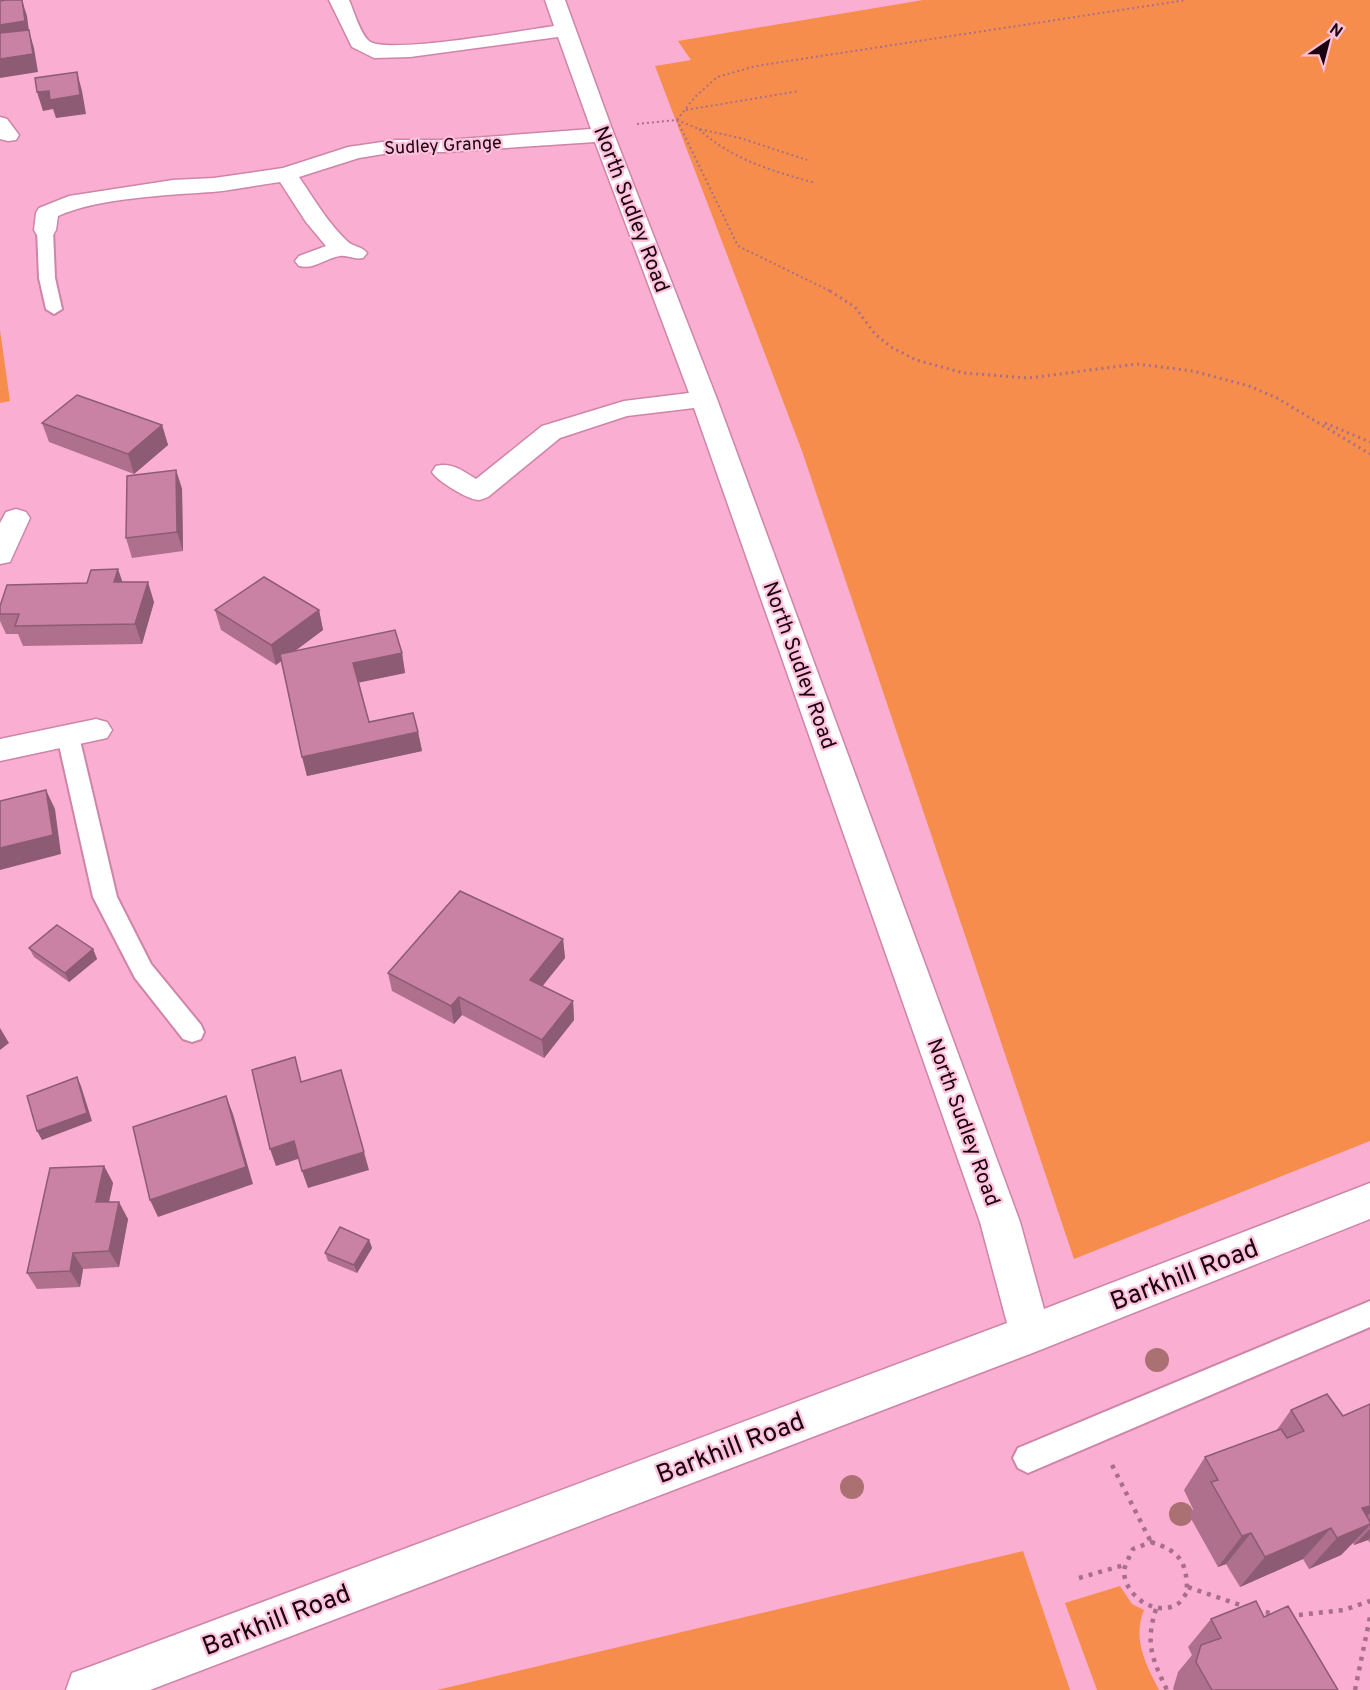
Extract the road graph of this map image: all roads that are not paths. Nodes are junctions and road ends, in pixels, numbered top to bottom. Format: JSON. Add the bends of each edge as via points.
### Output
{"nodes":[{"id":1,"x":339,"y":0,"type":"edge"},
{"id":2,"x":555,"y":0,"type":"edge"},
{"id":3,"x":566,"y":30,"type":"junction"},
{"id":4,"x":603,"y":135,"type":"junction"},
{"id":5,"x":286,"y":174,"type":"junction"},
{"id":6,"x":45,"y":230,"type":"joint"},
{"id":7,"x":307,"y":261,"type":"dead end"},
{"id":8,"x":54,"y":309,"type":"dead end"},
{"id":9,"x":704,"y":399,"type":"junction"},
{"id":10,"x":445,"y":472,"type":"dead end"},
{"id":11,"x":16,"y":518,"type":"dead end"},
{"id":12,"x":0,"y":555,"type":"edge"},
{"id":13,"x":82,"y":733,"type":"joint"},
{"id":14,"x":0,"y":750,"type":"edge"},
{"id":15,"x":192,"y":1032,"type":"dead end"},
{"id":16,"x":1370,"y":1202,"type":"edge"},
{"id":17,"x":1370,"y":1314,"type":"edge"},
{"id":18,"x":1030,"y":1334,"type":"junction"},
{"id":19,"x":1028,"y":1458,"type":"dead end"},
{"id":20,"x":89,"y":1690,"type":"edge"}],
"edges":[{"from":1,"to":3,"type":"street","via":[[359,43],[374,52],[410,51]]},
{"from":2,"to":3,"type":"street","name":"North Sudley Road"},
{"from":3,"to":4,"type":"street","name":"North Sudley Road"},
{"from":4,"to":5,"type":"street","name":"Sudley Grange","via":[[396,146],[356,152]]},
{"from":4,"to":9,"type":"street","name":"North Sudley Road"},
{"from":5,"to":6,"type":"street","name":"Sudley Grange","via":[[69,203],[47,213]]},
{"from":5,"to":7,"type":"street","via":[[314,217],[348,250]]},
{"from":6,"to":8,"type":"lane","via":[[47,278]]},
{"from":9,"to":10,"type":"street","via":[[624,409],[551,432],[478,491]]},
{"from":9,"to":18,"type":"street","name":"North Sudley Road","via":[[1000,1222]]},
{"from":11,"to":12,"type":"street"},
{"from":13,"to":14,"type":"street"},
{"from":13,"to":15,"type":"lane","via":[[105,897],[143,971]]},
{"from":16,"to":18,"type":"street","name":"Barkhill Road"},
{"from":17,"to":19,"type":"lane"},
{"from":18,"to":20,"type":"street","name":"Barkhill Road"}]}
